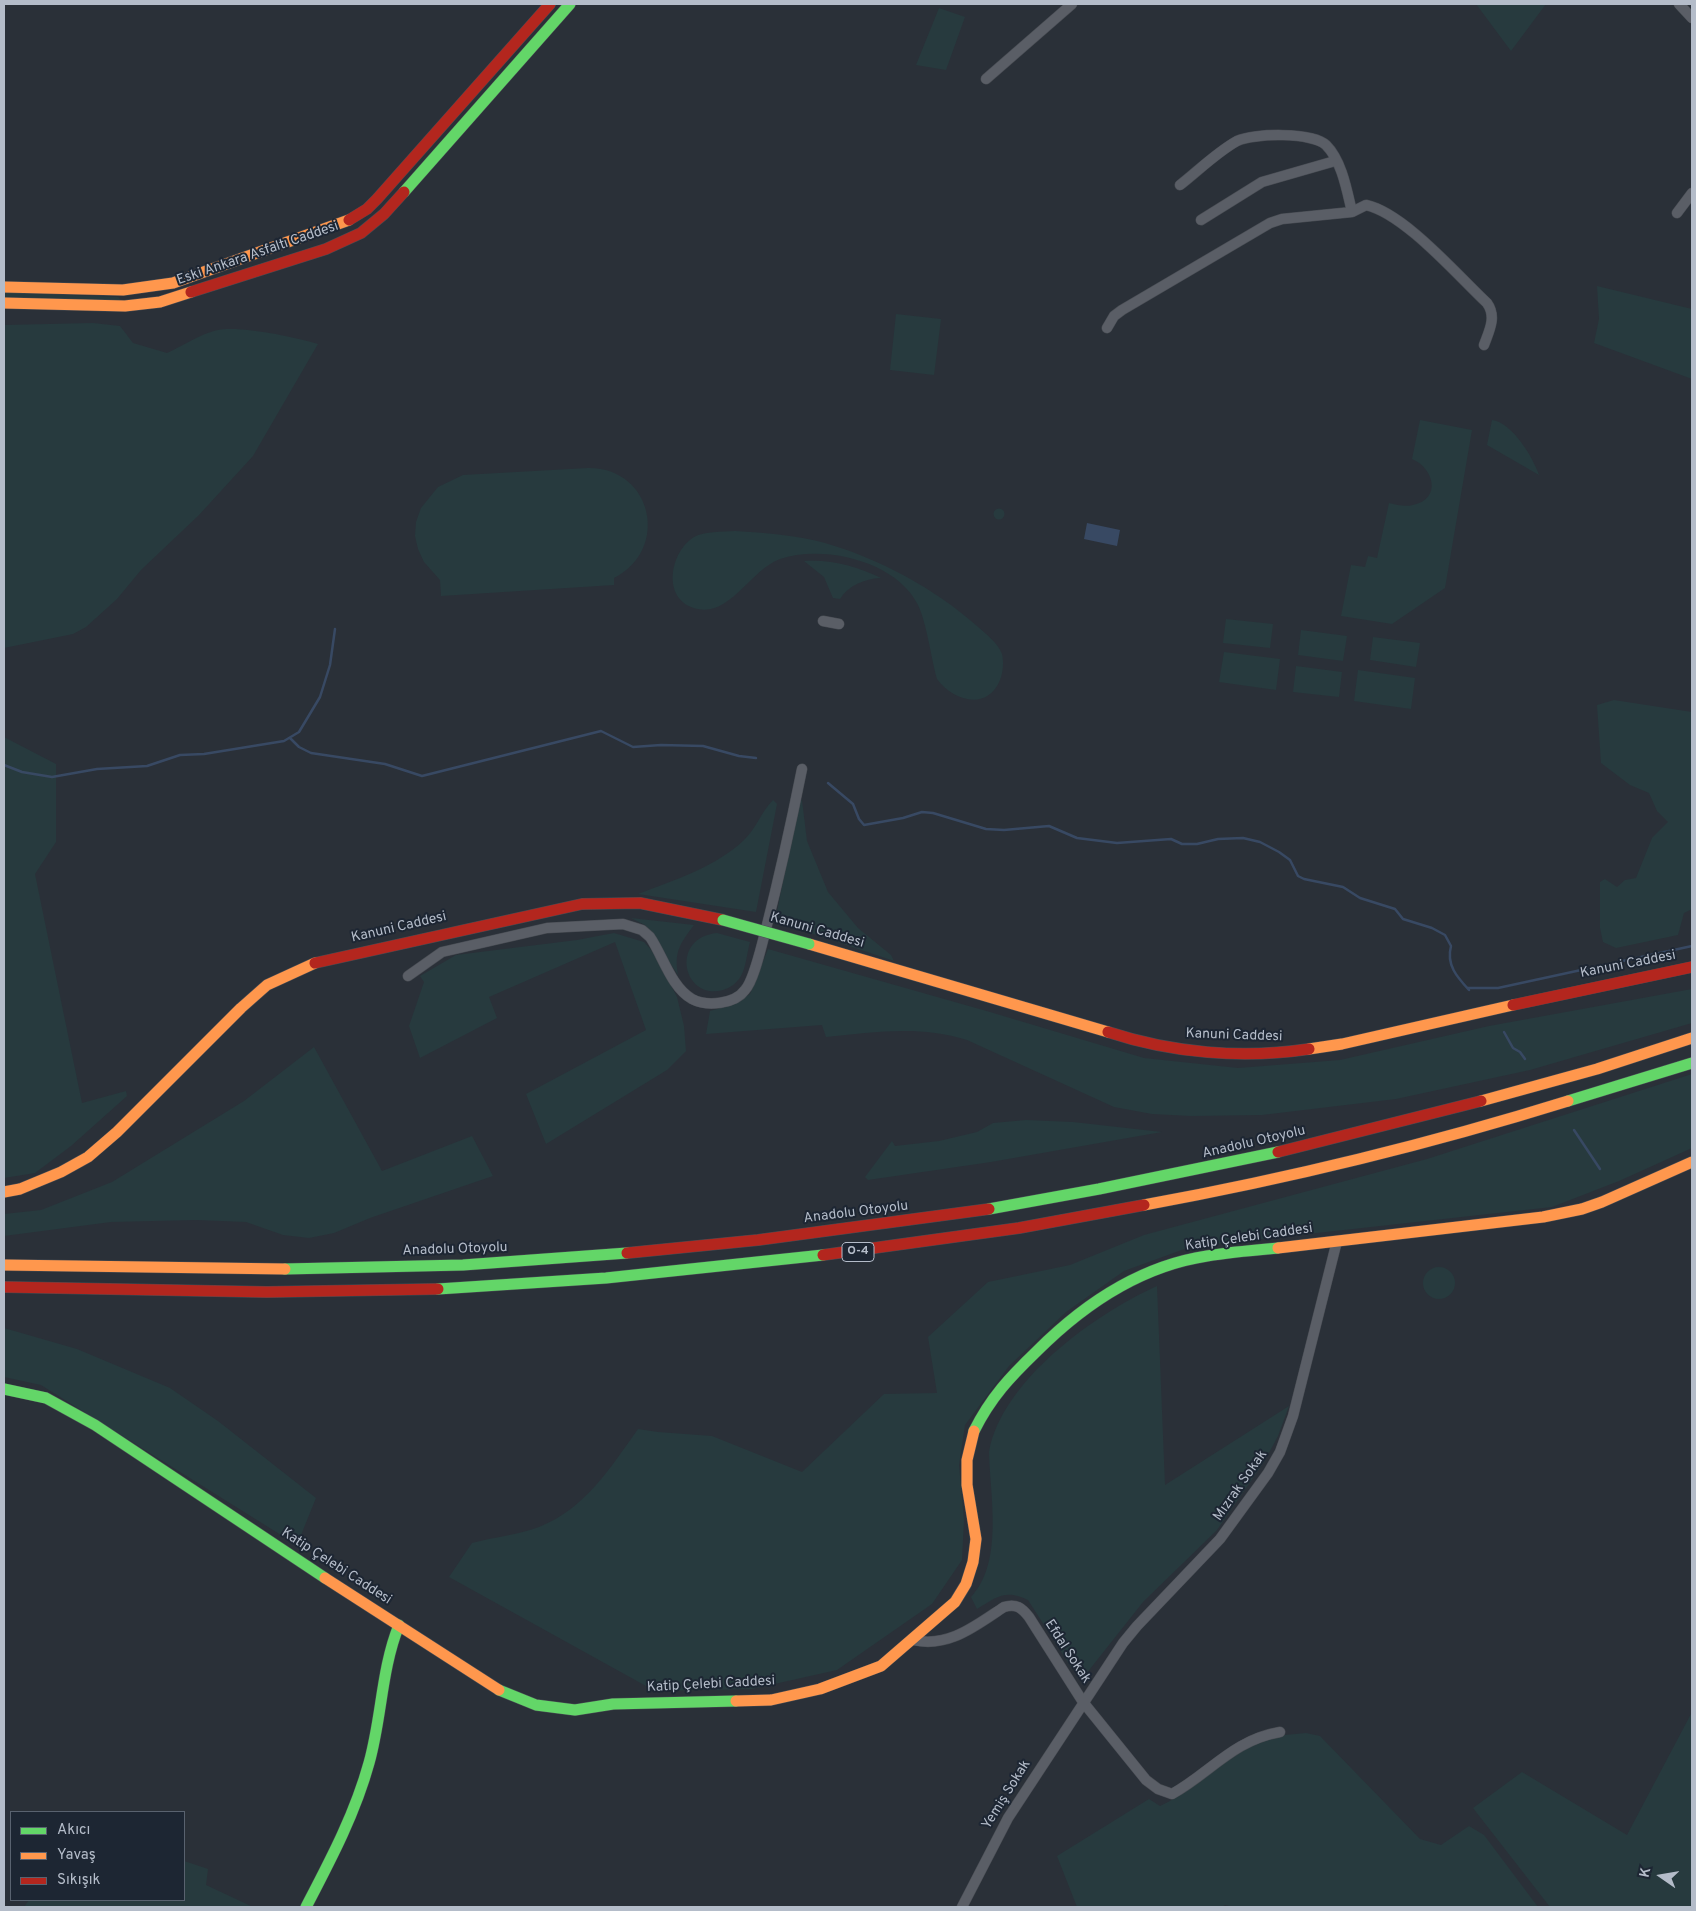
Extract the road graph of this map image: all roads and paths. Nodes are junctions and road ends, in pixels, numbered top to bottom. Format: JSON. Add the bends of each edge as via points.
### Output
{"nodes":[{"id":1,"x":550,"y":4,"type":"edge"},
{"id":2,"x":570,"y":4,"type":"edge"},
{"id":3,"x":1072,"y":4,"type":"edge"},
{"id":4,"x":1679,"y":4,"type":"edge"},
{"id":5,"x":1692,"y":18,"type":"edge"},
{"id":6,"x":986,"y":79,"type":"dead end"},
{"id":7,"x":1335,"y":160,"type":"junction"},
{"id":8,"x":1180,"y":186,"type":"dead end"},
{"id":9,"x":1692,"y":193,"type":"edge"},
{"id":10,"x":1352,"y":212,"type":"junction"},
{"id":11,"x":1677,"y":213,"type":"dead end"},
{"id":12,"x":1201,"y":220,"type":"dead end"},
{"id":13,"x":4,"y":286,"type":"edge"},
{"id":14,"x":4,"y":303,"type":"edge"},
{"id":15,"x":1108,"y":328,"type":"dead end"},
{"id":16,"x":1484,"y":345,"type":"dead end"},
{"id":17,"x":823,"y":621,"type":"dead end"},
{"id":18,"x":839,"y":624,"type":"dead end"},
{"id":19,"x":802,"y":769,"type":"dead end"},
{"id":20,"x":1692,"y":967,"type":"edge"},
{"id":21,"x":408,"y":976,"type":"dead end"},
{"id":22,"x":1692,"y":1038,"type":"edge"},
{"id":23,"x":1692,"y":1063,"type":"edge"},
{"id":24,"x":1692,"y":1162,"type":"edge"},
{"id":25,"x":4,"y":1192,"type":"edge"},
{"id":26,"x":1337,"y":1241,"type":"junction"},
{"id":27,"x":4,"y":1265,"type":"edge"},
{"id":28,"x":4,"y":1287,"type":"edge"},
{"id":29,"x":4,"y":1389,"type":"edge"},
{"id":30,"x":399,"y":1625,"type":"junction"},
{"id":31,"x":913,"y":1640,"type":"junction"},
{"id":32,"x":1083,"y":1702,"type":"junction"},
{"id":33,"x":1280,"y":1732,"type":"dead end"},
{"id":34,"x":306,"y":1907,"type":"edge"},
{"id":35,"x":962,"y":1907,"type":"edge"}],
"edges":[{"from":1,"to":13,"type":"main road","name":"Eski Ankara Asfaltı Caddesi","via":[[377,199],[344,224],[152,287],[124,290]]},
{"from":2,"to":14,"type":"main road","name":"Eski Ankara Asfaltı Caddesi","via":[[384,214],[351,238],[160,302],[125,306]]},
{"from":3,"to":6,"type":"street"},
{"from":4,"to":5,"type":"street"},
{"from":7,"to":8,"type":"street","via":[[1326,145],[1312,136],[1250,137],[1233,144]]},
{"from":7,"to":10,"type":"street"},
{"from":7,"to":12,"type":"street","via":[[1262,182]]},
{"from":9,"to":11,"type":"street"},
{"from":10,"to":15,"type":"street","via":[[1270,223],[1122,310],[1114,316]]},
{"from":10,"to":16,"type":"street","via":[[1366,205],[1391,216],[1418,237],[1487,303],[1492,312],[1492,322]]},
{"from":17,"to":18,"type":"street"},
{"from":19,"to":21,"type":"street","via":[[758,960],[745,991],[725,1002],[704,1003],[683,992],[650,937],[642,930],[624,924],[547,928],[442,952]]},
{"from":20,"to":25,"type":"main road","name":"Kanuni Caddesi","bridge":true,"via":[[1342,1044],[1290,1052],[1188,1051],[1139,1042],[809,944],[678,909],[640,903],[582,904],[311,964],[267,985],[88,1157],[61,1172]]},
{"from":22,"to":27,"type":"main road","name":"Anadolu Otoyolu","number":"O-4","via":[[1508,1094],[1352,1136],[1168,1178],[953,1215],[749,1242],[528,1261],[278,1270]]},
{"from":23,"to":28,"type":"main road","number":"O-4","via":[[1461,1132],[1299,1171],[1014,1230],[853,1253],[708,1270],[426,1290],[286,1292]]},
{"from":24,"to":26,"type":"main road","name":"Katip Çelebi Caddesi","via":[[1624,1194],[1582,1209]]},
{"from":26,"to":31,"type":"main road","name":"Katip Çelebi Caddesi","via":[[1205,1256],[1172,1265],[1134,1279],[1061,1326],[1002,1385],[973,1433],[967,1460],[967,1485],[976,1539],[973,1562],[966,1584],[955,1602]]},
{"from":26,"to":32,"type":"street","name":"Mızrak Sokak","via":[[1293,1416],[1280,1452],[1229,1527],[1137,1626]]},
{"from":29,"to":30,"type":"main road","name":"Katip Çelebi Caddesi","via":[[46,1398],[94,1425]]},
{"from":30,"to":31,"type":"main road","name":"Katip Çelebi Caddesi","via":[[506,1694],[546,1707],[575,1710],[613,1704],[771,1700],[820,1689],[881,1666]]},
{"from":30,"to":34,"type":"main road","via":[[389,1647],[369,1762],[335,1852]]},
{"from":31,"to":32,"type":"street","name":"Efdal Sokak","via":[[932,1643],[950,1640],[1004,1606],[1018,1606],[1029,1617]]},
{"from":32,"to":33,"type":"street","name":"Efdal Sokak","via":[[1146,1780],[1172,1794],[1234,1749],[1257,1737]]},
{"from":32,"to":35,"type":"street","name":"Yemiş Sokak","via":[[1008,1818]]}]}
